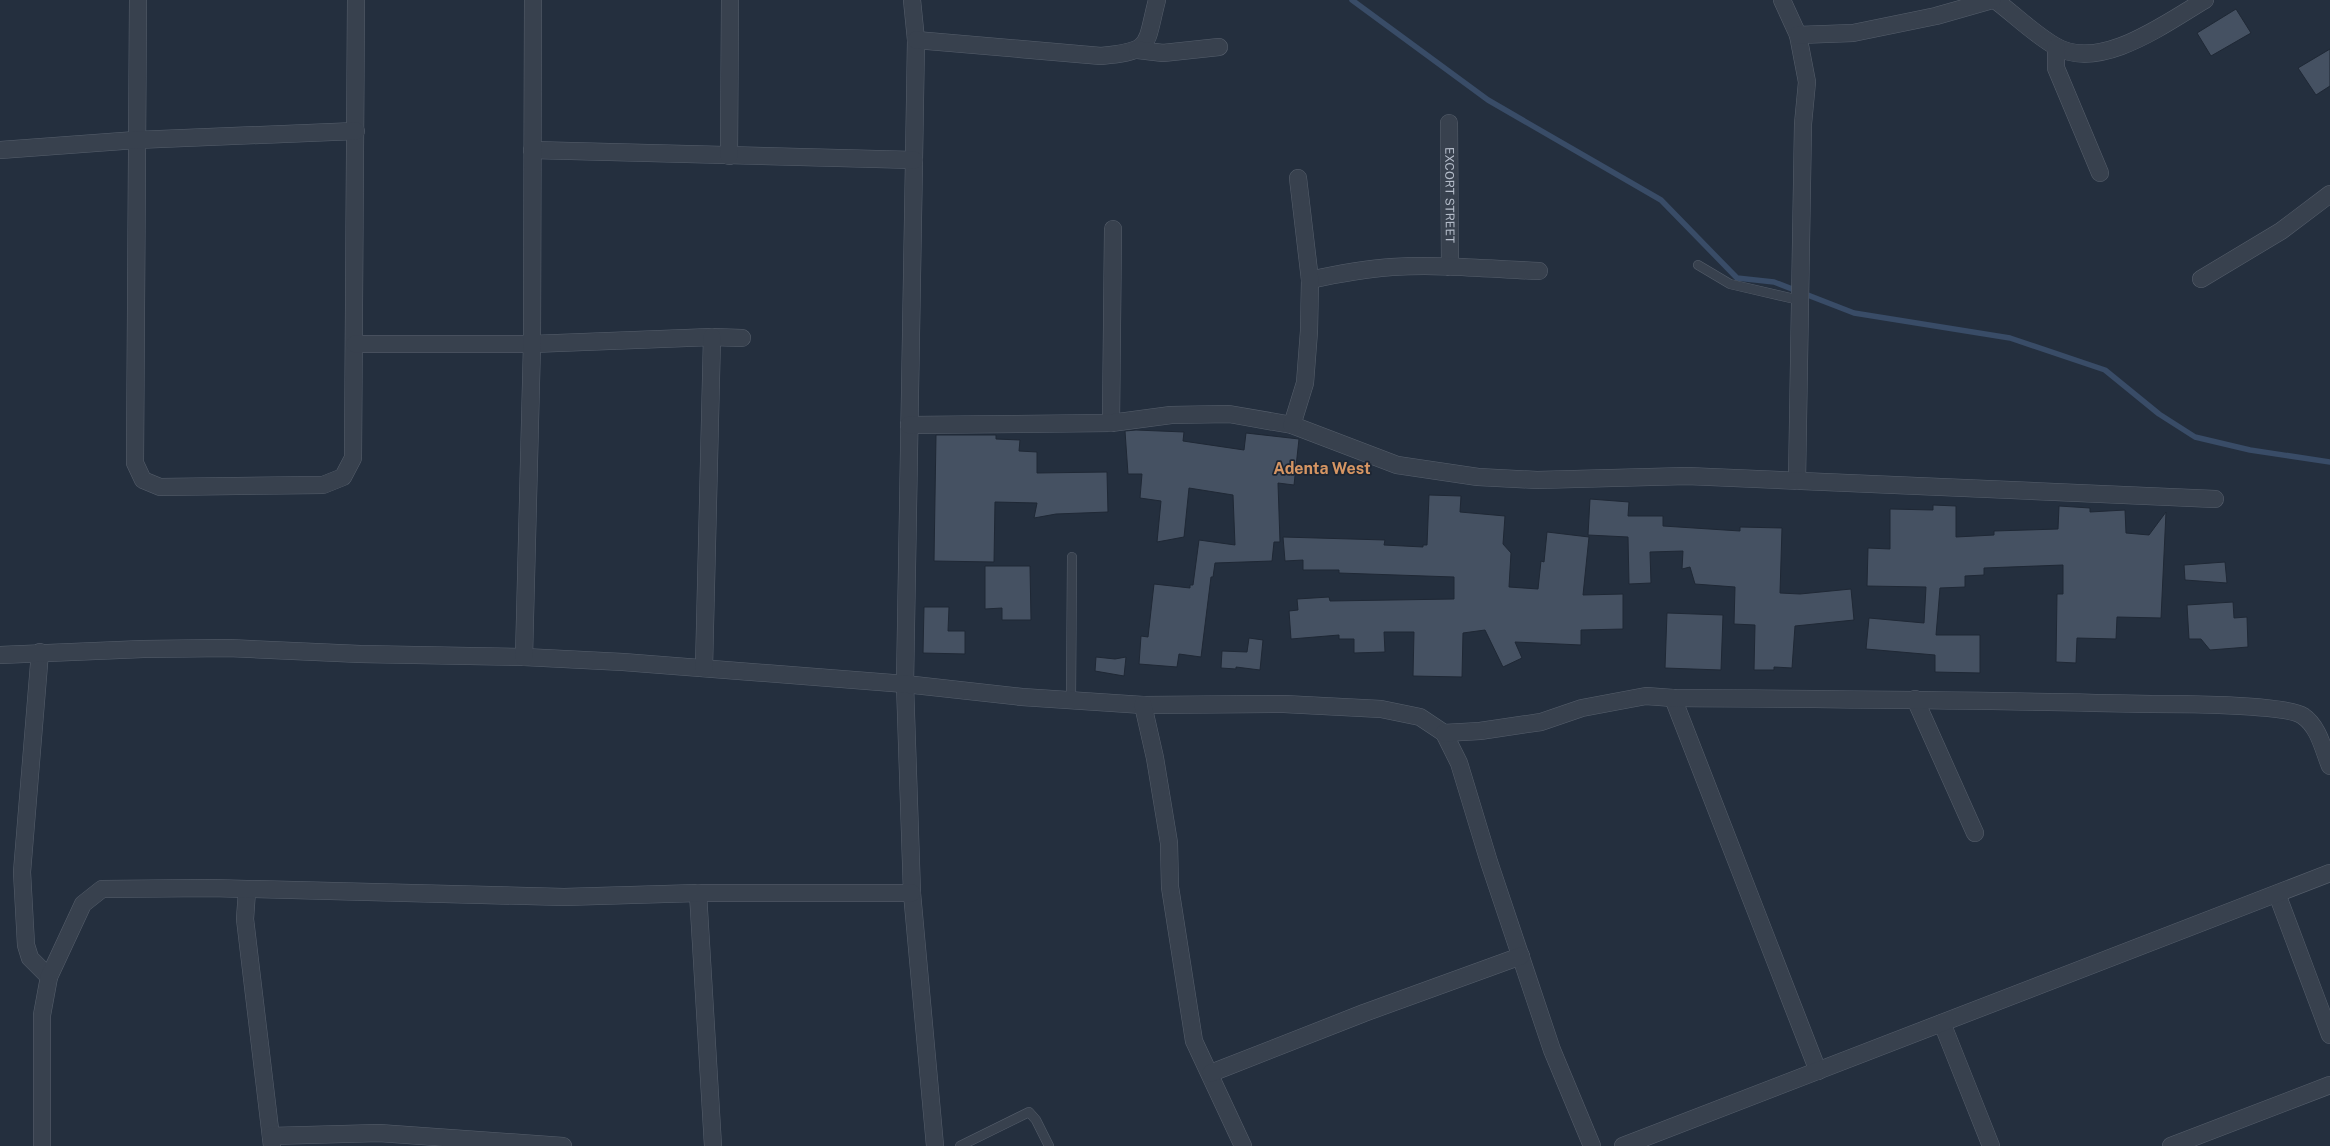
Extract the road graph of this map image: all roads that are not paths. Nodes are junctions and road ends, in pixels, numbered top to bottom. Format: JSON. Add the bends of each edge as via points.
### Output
{"nodes":[{"id":1,"x":138,"y":0,"type":"edge"},
{"id":2,"x":356,"y":0,"type":"edge"},
{"id":3,"x":533,"y":0,"type":"edge"},
{"id":4,"x":730,"y":0,"type":"edge"},
{"id":5,"x":912,"y":0,"type":"edge"},
{"id":6,"x":1157,"y":0,"type":"edge"},
{"id":7,"x":1782,"y":0,"type":"edge"},
{"id":8,"x":1994,"y":0,"type":"edge"},
{"id":9,"x":2205,"y":0,"type":"edge"},
{"id":10,"x":1798,"y":35,"type":"junction"},
{"id":11,"x":916,"y":40,"type":"junction"},
{"id":12,"x":1219,"y":47,"type":"dead end"},
{"id":13,"x":2056,"y":47,"type":"junction"},
{"id":14,"x":1138,"y":50,"type":"junction"},
{"id":15,"x":1448,"y":123,"type":"dead end"},
{"id":16,"x":356,"y":131,"type":"junction"},
{"id":17,"x":136,"y":140,"type":"junction"},
{"id":18,"x":0,"y":150,"type":"edge"},
{"id":19,"x":532,"y":150,"type":"junction"},
{"id":20,"x":729,"y":156,"type":"junction"},
{"id":21,"x":914,"y":160,"type":"junction"},
{"id":22,"x":2100,"y":173,"type":"dead end"},
{"id":23,"x":1298,"y":178,"type":"dead end"},
{"id":24,"x":2330,"y":194,"type":"edge"},
{"id":25,"x":1113,"y":229,"type":"dead end"},
{"id":26,"x":1698,"y":265,"type":"dead end"},
{"id":27,"x":1450,"y":266,"type":"junction"},
{"id":28,"x":1539,"y":271,"type":"dead end"},
{"id":29,"x":2201,"y":279,"type":"dead end"},
{"id":30,"x":1310,"y":280,"type":"junction"},
{"id":31,"x":1799,"y":300,"type":"junction"},
{"id":32,"x":712,"y":337,"type":"junction"},
{"id":33,"x":742,"y":338,"type":"dead end"},
{"id":34,"x":355,"y":344,"type":"junction"},
{"id":35,"x":532,"y":344,"type":"junction"},
{"id":36,"x":1111,"y":423,"type":"junction"},
{"id":37,"x":909,"y":425,"type":"junction"},
{"id":38,"x":1292,"y":425,"type":"junction"},
{"id":39,"x":1797,"y":481,"type":"junction"},
{"id":40,"x":2215,"y":499,"type":"dead end"},
{"id":41,"x":1072,"y":557,"type":"dead end"},
{"id":42,"x":40,"y":652,"type":"junction"},
{"id":43,"x":0,"y":654,"type":"edge"},
{"id":44,"x":524,"y":657,"type":"junction"},
{"id":45,"x":704,"y":668,"type":"junction"},
{"id":46,"x":905,"y":684,"type":"junction"},
{"id":47,"x":1673,"y":698,"type":"junction"},
{"id":48,"x":1915,"y":699,"type":"junction"},
{"id":49,"x":1071,"y":700,"type":"junction"},
{"id":50,"x":1143,"y":705,"type":"junction"},
{"id":51,"x":1444,"y":733,"type":"junction"},
{"id":52,"x":2330,"y":766,"type":"edge"},
{"id":53,"x":1975,"y":833,"type":"dead end"},
{"id":54,"x":2330,"y":873,"type":"edge"},
{"id":55,"x":247,"y":891,"type":"junction"},
{"id":56,"x":698,"y":893,"type":"junction"},
{"id":57,"x":912,"y":893,"type":"junction"},
{"id":58,"x":2277,"y":894,"type":"junction"},
{"id":59,"x":1521,"y":956,"type":"junction"},
{"id":60,"x":49,"y":977,"type":"junction"},
{"id":61,"x":1942,"y":1023,"type":"junction"},
{"id":62,"x":2330,"y":1035,"type":"edge"},
{"id":63,"x":1818,"y":1071,"type":"junction"},
{"id":64,"x":1210,"y":1073,"type":"junction"},
{"id":65,"x":2330,"y":1085,"type":"edge"},
{"id":66,"x":271,"y":1141,"type":"edge"},
{"id":67,"x":488,"y":1143,"type":"edge"},
{"id":68,"x":42,"y":1146,"type":"edge"},
{"id":69,"x":563,"y":1146,"type":"edge"},
{"id":70,"x":713,"y":1146,"type":"edge"},
{"id":71,"x":935,"y":1146,"type":"edge"},
{"id":72,"x":960,"y":1146,"type":"edge"},
{"id":73,"x":1049,"y":1146,"type":"edge"},
{"id":74,"x":1243,"y":1146,"type":"edge"},
{"id":75,"x":1592,"y":1146,"type":"edge"},
{"id":76,"x":1623,"y":1146,"type":"edge"},
{"id":77,"x":1991,"y":1146,"type":"edge"},
{"id":78,"x":2170,"y":1146,"type":"edge"}],
"edges":[{"from":1,"to":17,"type":"street"},
{"from":2,"to":16,"type":"street"},
{"from":3,"to":19,"type":"street"},
{"from":4,"to":20,"type":"street"},
{"from":5,"to":11,"type":"street"},
{"from":6,"to":14,"type":"street","via":[[1146,43]]},
{"from":7,"to":10,"type":"street"},
{"from":8,"to":10,"type":"street","via":[[1936,16],[1853,33]]},
{"from":8,"to":13,"type":"street"},
{"from":9,"to":13,"type":"street","via":[[2122,47],[2079,54]]},
{"from":10,"to":31,"type":"street","via":[[1807,82],[1803,124]]},
{"from":11,"to":14,"type":"street","via":[[1101,56],[1127,54]]},
{"from":11,"to":21,"type":"street"},
{"from":12,"to":14,"type":"street","via":[[1163,53]]},
{"from":13,"to":22,"type":"street","via":[[2056,68]]},
{"from":15,"to":27,"type":"street","name":"EXCORT STREET"},
{"from":16,"to":17,"type":"street"},
{"from":16,"to":34,"type":"street"},
{"from":17,"to":18,"type":"street"},
{"from":17,"to":34,"type":"street","via":[[134,463],[143,480],[160,487],[323,486],[343,477],[353,458]]},
{"from":19,"to":20,"type":"street"},
{"from":19,"to":35,"type":"street"},
{"from":20,"to":21,"type":"street"},
{"from":21,"to":37,"type":"street"},
{"from":23,"to":30,"type":"street"},
{"from":24,"to":29,"type":"street","via":[[2281,231]]},
{"from":25,"to":36,"type":"street"},
{"from":26,"to":31,"type":"lane","via":[[1730,284]]},
{"from":27,"to":28,"type":"street"},
{"from":27,"to":30,"type":"street","via":[[1394,267]]},
{"from":30,"to":38,"type":"street","via":[[1305,383]]},
{"from":31,"to":39,"type":"street"},
{"from":32,"to":33,"type":"street"},
{"from":32,"to":35,"type":"street"},
{"from":32,"to":45,"type":"street"},
{"from":34,"to":35,"type":"street"},
{"from":35,"to":44,"type":"street"},
{"from":36,"to":37,"type":"street"},
{"from":36,"to":38,"type":"street","via":[[1171,415],[1228,414]]},
{"from":37,"to":46,"type":"street"},
{"from":38,"to":39,"type":"street","via":[[1397,465],[1478,477],[1537,480],[1687,476]]},
{"from":39,"to":40,"type":"street"},
{"from":41,"to":49,"type":"lane"},
{"from":42,"to":43,"type":"street"},
{"from":42,"to":44,"type":"street","via":[[228,648]]},
{"from":42,"to":60,"type":"street","via":[[22,872],[26,946],[30,958]]},
{"from":44,"to":45,"type":"street"},
{"from":45,"to":46,"type":"street"},
{"from":46,"to":49,"type":"street"},
{"from":46,"to":57,"type":"street"},
{"from":47,"to":48,"type":"street"},
{"from":47,"to":51,"type":"street","via":[[1646,696],[1582,708],[1541,722],[1480,731]]},
{"from":47,"to":63,"type":"street"},
{"from":48,"to":52,"type":"street","via":[[2280,709],[2302,715],[2317,731]]},
{"from":48,"to":53,"type":"street"},
{"from":49,"to":50,"type":"street"},
{"from":50,"to":51,"type":"street","via":[[1284,704],[1381,708],[1420,717]]},
{"from":50,"to":64,"type":"street","via":[[1169,843],[1170,887],[1194,1041]]},
{"from":51,"to":59,"type":"street","via":[[1459,763]]},
{"from":54,"to":58,"type":"street"},
{"from":55,"to":56,"type":"street","via":[[564,897]]},
{"from":55,"to":60,"type":"street","via":[[211,888],[102,889],[83,904]]},
{"from":55,"to":66,"type":"street","via":[[244,919]]},
{"from":56,"to":57,"type":"street"},
{"from":56,"to":70,"type":"street"},
{"from":57,"to":71,"type":"street"},
{"from":58,"to":61,"type":"street"},
{"from":58,"to":62,"type":"street"},
{"from":59,"to":64,"type":"street"},
{"from":59,"to":75,"type":"street","via":[[1552,1050]]},
{"from":60,"to":68,"type":"street","via":[[42,1015]]},
{"from":61,"to":63,"type":"street"},
{"from":61,"to":77,"type":"street"},
{"from":63,"to":76,"type":"street"},
{"from":64,"to":74,"type":"street"},
{"from":65,"to":78,"type":"street"},
{"from":66,"to":67,"type":"street","via":[[379,1132]]},
{"from":67,"to":69,"type":"street"},
{"from":72,"to":73,"type":"lane","via":[[1029,1112]]}]}
